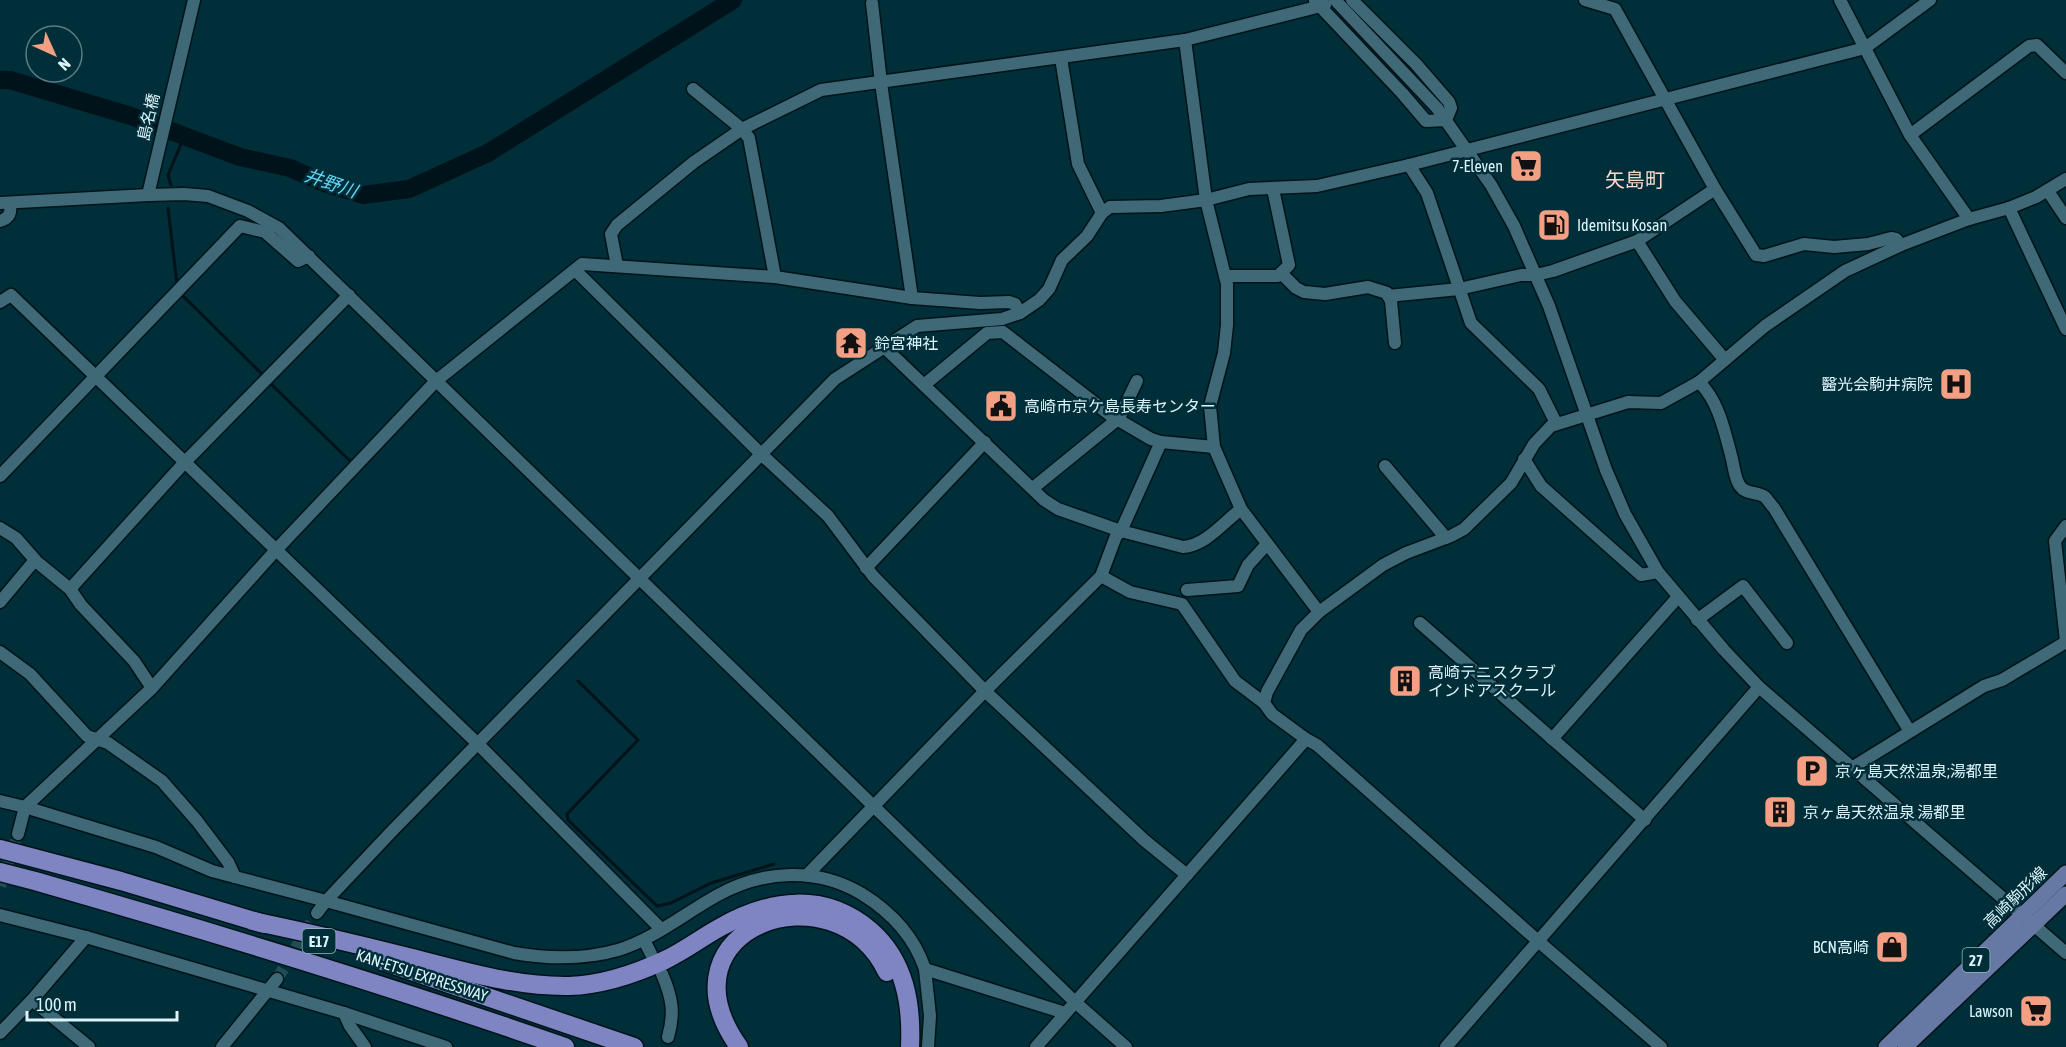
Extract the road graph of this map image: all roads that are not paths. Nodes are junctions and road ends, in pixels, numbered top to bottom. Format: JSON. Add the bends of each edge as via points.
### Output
{"nodes":[{"id":1,"x":194,"y":0,"type":"edge"},
{"id":2,"x":1352,"y":0,"type":"edge"},
{"id":3,"x":1585,"y":0,"type":"edge"},
{"id":4,"x":1840,"y":0,"type":"edge"},
{"id":5,"x":1930,"y":0,"type":"edge"},
{"id":6,"x":872,"y":3,"type":"dead end"},
{"id":7,"x":1324,"y":3,"type":"edge"},
{"id":8,"x":1185,"y":40,"type":"junction"},
{"id":9,"x":1865,"y":48,"type":"junction"},
{"id":10,"x":1061,"y":58,"type":"junction"},
{"id":11,"x":2066,"y":73,"type":"edge"},
{"id":12,"x":881,"y":83,"type":"junction"},
{"id":13,"x":693,"y":89,"type":"dead end"},
{"id":14,"x":1666,"y":99,"type":"junction"},
{"id":15,"x":1446,"y":120,"type":"junction"},
{"id":16,"x":742,"y":129,"type":"junction"},
{"id":17,"x":1910,"y":135,"type":"junction"},
{"id":18,"x":1467,"y":150,"type":"junction"},
{"id":19,"x":1409,"y":165,"type":"junction"},
{"id":20,"x":2066,"y":179,"type":"edge"},
{"id":21,"x":1273,"y":189,"type":"junction"},
{"id":22,"x":1715,"y":189,"type":"junction"},
{"id":23,"x":2048,"y":191,"type":"junction"},
{"id":24,"x":148,"y":195,"type":"junction"},
{"id":25,"x":1206,"y":200,"type":"junction"},
{"id":26,"x":5,"y":203,"type":"edge"},
{"id":27,"x":2009,"y":208,"type":"junction"},
{"id":28,"x":1102,"y":213,"type":"junction"},
{"id":29,"x":2066,"y":218,"type":"edge"},
{"id":30,"x":1969,"y":219,"type":"junction"},
{"id":31,"x":0,"y":221,"type":"edge"},
{"id":32,"x":1637,"y":241,"type":"junction"},
{"id":33,"x":1901,"y":245,"type":"junction"},
{"id":34,"x":309,"y":256,"type":"junction"},
{"id":35,"x":617,"y":266,"type":"junction"},
{"id":36,"x":575,"y":270,"type":"junction"},
{"id":37,"x":1281,"y":273,"type":"junction"},
{"id":38,"x":1536,"y":275,"type":"junction"},
{"id":39,"x":1225,"y":276,"type":"junction"},
{"id":40,"x":775,"y":277,"type":"junction"},
{"id":41,"x":1459,"y":289,"type":"junction"},
{"id":42,"x":349,"y":295,"type":"junction"},
{"id":43,"x":1388,"y":296,"type":"junction"},
{"id":44,"x":912,"y":298,"type":"junction"},
{"id":45,"x":0,"y":302,"type":"edge"},
{"id":46,"x":1020,"y":312,"type":"junction"},
{"id":47,"x":2066,"y":329,"type":"edge"},
{"id":48,"x":1395,"y":343,"type":"dead end"},
{"id":49,"x":884,"y":347,"type":"junction"},
{"id":50,"x":1725,"y":360,"type":"junction"},
{"id":51,"x":95,"y":376,"type":"junction"},
{"id":52,"x":436,"y":381,"type":"junction"},
{"id":53,"x":1137,"y":381,"type":"dead end"},
{"id":54,"x":1699,"y":382,"type":"junction"},
{"id":55,"x":924,"y":385,"type":"junction"},
{"id":56,"x":1586,"y":415,"type":"junction"},
{"id":57,"x":1119,"y":418,"type":"junction"},
{"id":58,"x":1556,"y":423,"type":"junction"},
{"id":59,"x":985,"y":442,"type":"junction"},
{"id":60,"x":1161,"y":442,"type":"junction"},
{"id":61,"x":1214,"y":447,"type":"junction"},
{"id":62,"x":761,"y":454,"type":"junction"},
{"id":63,"x":1524,"y":459,"type":"junction"},
{"id":64,"x":184,"y":463,"type":"junction"},
{"id":65,"x":1384,"y":465,"type":"dead end"},
{"id":66,"x":0,"y":476,"type":"edge"},
{"id":67,"x":1033,"y":488,"type":"junction"},
{"id":68,"x":1240,"y":508,"type":"junction"},
{"id":69,"x":2066,"y":526,"type":"edge"},
{"id":70,"x":0,"y":528,"type":"edge"},
{"id":71,"x":1121,"y":531,"type":"junction"},
{"id":72,"x":1446,"y":538,"type":"junction"},
{"id":73,"x":1267,"y":544,"type":"junction"},
{"id":74,"x":276,"y":550,"type":"junction"},
{"id":75,"x":35,"y":560,"type":"junction"},
{"id":76,"x":867,"y":568,"type":"junction"},
{"id":77,"x":1658,"y":573,"type":"junction"},
{"id":78,"x":1101,"y":576,"type":"junction"},
{"id":79,"x":639,"y":578,"type":"junction"},
{"id":80,"x":70,"y":589,"type":"junction"},
{"id":81,"x":1187,"y":590,"type":"dead end"},
{"id":82,"x":1678,"y":597,"type":"junction"},
{"id":83,"x":0,"y":603,"type":"edge"},
{"id":84,"x":1319,"y":612,"type":"junction"},
{"id":85,"x":1697,"y":620,"type":"junction"},
{"id":86,"x":1420,"y":623,"type":"dead end"},
{"id":87,"x":2066,"y":641,"type":"edge"},
{"id":88,"x":1787,"y":643,"type":"dead end"},
{"id":89,"x":0,"y":652,"type":"edge"},
{"id":90,"x":1759,"y":687,"type":"junction"},
{"id":91,"x":152,"y":688,"type":"junction"},
{"id":92,"x":985,"y":691,"type":"junction"},
{"id":93,"x":1264,"y":703,"type":"junction"},
{"id":94,"x":1909,"y":730,"type":"junction"},
{"id":95,"x":1552,"y":739,"type":"junction"},
{"id":96,"x":98,"y":740,"type":"junction"},
{"id":97,"x":1306,"y":740,"type":"junction"},
{"id":98,"x":478,"y":744,"type":"junction"},
{"id":99,"x":1852,"y":767,"type":"junction"},
{"id":100,"x":0,"y":801,"type":"edge"},
{"id":101,"x":873,"y":806,"type":"junction"},
{"id":102,"x":25,"y":807,"type":"junction"},
{"id":103,"x":1645,"y":820,"type":"junction"},
{"id":104,"x":18,"y":834,"type":"tunnel mouth"},
{"id":105,"x":0,"y":849,"type":"edge"},
{"id":106,"x":0,"y":872,"type":"edge"},
{"id":107,"x":2066,"y":873,"type":"edge"},
{"id":108,"x":808,"y":874,"type":"junction"},
{"id":109,"x":1187,"y":875,"type":"junction"},
{"id":110,"x":235,"y":877,"type":"junction"},
{"id":111,"x":2066,"y":894,"type":"edge"},
{"id":112,"x":326,"y":901,"type":"junction"},
{"id":113,"x":317,"y":913,"type":"tunnel mouth"},
{"id":114,"x":0,"y":915,"type":"edge"},
{"id":115,"x":253,"y":921,"type":"junction"},
{"id":116,"x":2029,"y":921,"type":"junction"},
{"id":117,"x":661,"y":929,"type":"junction"},
{"id":118,"x":86,"y":937,"type":"junction"},
{"id":119,"x":644,"y":940,"type":"junction"},
{"id":120,"x":1538,"y":941,"type":"junction"},
{"id":121,"x":2066,"y":953,"type":"edge"},
{"id":122,"x":651,"y":954,"type":"dead end"},
{"id":123,"x":925,"y":969,"type":"junction"},
{"id":124,"x":662,"y":974,"type":"dead end"},
{"id":125,"x":277,"y":980,"type":"tunnel mouth"},
{"id":126,"x":368,"y":981,"type":"junction"},
{"id":127,"x":269,"y":992,"type":"junction"},
{"id":128,"x":32,"y":1000,"type":"junction"},
{"id":129,"x":1075,"y":1002,"type":"junction"},
{"id":130,"x":344,"y":1013,"type":"junction"},
{"id":131,"x":1065,"y":1013,"type":"junction"},
{"id":132,"x":0,"y":1033,"type":"edge"},
{"id":133,"x":668,"y":1037,"type":"dead end"},
{"id":134,"x":1914,"y":1044,"type":"edge"},
{"id":135,"x":89,"y":1047,"type":"edge"},
{"id":136,"x":222,"y":1047,"type":"edge"},
{"id":137,"x":365,"y":1047,"type":"edge"},
{"id":138,"x":446,"y":1047,"type":"edge"},
{"id":139,"x":542,"y":1047,"type":"edge"},
{"id":140,"x":565,"y":1047,"type":"edge"},
{"id":141,"x":634,"y":1047,"type":"edge"},
{"id":142,"x":739,"y":1047,"type":"edge"},
{"id":143,"x":899,"y":1047,"type":"edge"},
{"id":144,"x":910,"y":1047,"type":"edge"},
{"id":145,"x":928,"y":1047,"type":"edge"},
{"id":146,"x":1036,"y":1047,"type":"edge"},
{"id":147,"x":1126,"y":1047,"type":"edge"},
{"id":148,"x":1446,"y":1047,"type":"edge"},
{"id":149,"x":1661,"y":1047,"type":"edge"},
{"id":150,"x":1886,"y":1047,"type":"edge"}],
"edges":[{"from":1,"to":24,"type":"street","name":"島名橋"},
{"from":2,"to":15,"type":"street","via":[[1449,102]]},
{"from":3,"to":14,"type":"street","via":[[1615,9]]},
{"from":4,"to":9,"type":"street"},
{"from":5,"to":9,"type":"street"},
{"from":6,"to":12,"type":"street"},
{"from":7,"to":8,"type":"street"},
{"from":7,"to":15,"type":"street","via":[[1426,121]]},
{"from":8,"to":10,"type":"street"},
{"from":8,"to":25,"type":"street"},
{"from":9,"to":14,"type":"street"},
{"from":9,"to":17,"type":"street"},
{"from":10,"to":12,"type":"street"},
{"from":10,"to":28,"type":"street","via":[[1078,164]]},
{"from":11,"to":17,"type":"street","via":[[2037,45],[2029,46]]},
{"from":12,"to":16,"type":"street","via":[[821,90]]},
{"from":12,"to":44,"type":"street"},
{"from":13,"to":16,"type":"street"},
{"from":14,"to":18,"type":"street"},
{"from":14,"to":22,"type":"street"},
{"from":15,"to":18,"type":"street"},
{"from":16,"to":35,"type":"street","via":[[694,162],[617,225],[611,234]]},
{"from":16,"to":40,"type":"street","via":[[749,138]]},
{"from":17,"to":30,"type":"street"},
{"from":18,"to":19,"type":"street"},
{"from":18,"to":38,"type":"street","via":[[1514,226]]},
{"from":19,"to":21,"type":"street","via":[[1317,186]]},
{"from":19,"to":41,"type":"street","via":[[1427,193]]},
{"from":20,"to":23,"type":"street"},
{"from":21,"to":25,"type":"street","via":[[1249,189]]},
{"from":21,"to":37,"type":"street","via":[[1289,265]]},
{"from":22,"to":32,"type":"street"},
{"from":22,"to":33,"type":"street","via":[[1760,256],[1804,244],[1834,248],[1891,238]]},
{"from":23,"to":27,"type":"street"},
{"from":23,"to":29,"type":"street"},
{"from":24,"to":26,"type":"street"},
{"from":24,"to":34,"type":"street","via":[[208,196],[248,211],[279,228]]},
{"from":25,"to":28,"type":"street","via":[[1161,206],[1117,205]]},
{"from":25,"to":39,"type":"street"},
{"from":26,"to":31,"type":"street","via":[[11,211]]},
{"from":27,"to":30,"type":"street"},
{"from":27,"to":47,"type":"street"},
{"from":28,"to":46,"type":"street","via":[[1087,236],[1062,260],[1049,289]]},
{"from":30,"to":33,"type":"street"},
{"from":32,"to":38,"type":"street"},
{"from":32,"to":50,"type":"street","via":[[1680,308]]},
{"from":33,"to":50,"type":"street","via":[[1845,271]]},
{"from":34,"to":42,"type":"street"},
{"from":34,"to":51,"type":"street","via":[[298,261],[265,232],[240,226]]},
{"from":35,"to":36,"type":"street","via":[[582,264]]},
{"from":35,"to":40,"type":"street"},
{"from":36,"to":52,"type":"street"},
{"from":36,"to":62,"type":"street"},
{"from":37,"to":39,"type":"street"},
{"from":37,"to":43,"type":"street","via":[[1304,292],[1325,294],[1368,287]]},
{"from":38,"to":41,"type":"street"},
{"from":38,"to":56,"type":"street"},
{"from":39,"to":61,"type":"street","via":[[1224,353],[1210,406]]},
{"from":40,"to":44,"type":"street"},
{"from":41,"to":43,"type":"street"},
{"from":41,"to":58,"type":"street","via":[[1472,323],[1539,389]]},
{"from":42,"to":52,"type":"street"},
{"from":42,"to":64,"type":"street"},
{"from":43,"to":48,"type":"street"},
{"from":44,"to":46,"type":"street","via":[[1009,302]]},
{"from":45,"to":51,"type":"street","via":[[11,295]]},
{"from":46,"to":49,"type":"street","via":[[1002,319],[917,326]]},
{"from":49,"to":55,"type":"street"},
{"from":49,"to":62,"type":"street","via":[[835,379]]},
{"from":50,"to":54,"type":"street"},
{"from":51,"to":64,"type":"street"},
{"from":51,"to":66,"type":"street"},
{"from":52,"to":74,"type":"street"},
{"from":52,"to":79,"type":"street"},
{"from":53,"to":57,"type":"street"},
{"from":54,"to":56,"type":"street","via":[[1661,404],[1628,402]]},
{"from":54,"to":94,"type":"street","via":[[1709,391],[1715,406],[1738,484],[1745,491],[1765,497],[1774,508]]},
{"from":55,"to":57,"type":"street","via":[[987,333],[1003,332]]},
{"from":55,"to":59,"type":"street"},
{"from":56,"to":58,"type":"street"},
{"from":56,"to":77,"type":"street","via":[[1625,514]]},
{"from":57,"to":60,"type":"street"},
{"from":57,"to":67,"type":"street"},
{"from":58,"to":63,"type":"street"},
{"from":59,"to":67,"type":"street"},
{"from":59,"to":76,"type":"street"},
{"from":60,"to":61,"type":"street"},
{"from":60,"to":71,"type":"street"},
{"from":61,"to":68,"type":"street"},
{"from":62,"to":76,"type":"street","via":[[828,516]]},
{"from":62,"to":79,"type":"street"},
{"from":63,"to":72,"type":"street","via":[[1511,483],[1464,529]]},
{"from":63,"to":77,"type":"street","via":[[1541,486],[1641,575]]},
{"from":64,"to":74,"type":"street"},
{"from":64,"to":80,"type":"street"},
{"from":65,"to":72,"type":"street"},
{"from":67,"to":71,"type":"street","via":[[1058,509]]},
{"from":68,"to":71,"type":"street","via":[[1192,546]]},
{"from":68,"to":73,"type":"street"},
{"from":69,"to":87,"type":"street","via":[[2055,541]]},
{"from":70,"to":75,"type":"street","via":[[16,538]]},
{"from":71,"to":78,"type":"street"},
{"from":72,"to":84,"type":"street","via":[[1383,565]]},
{"from":73,"to":81,"type":"street","via":[[1248,565],[1238,586]]},
{"from":73,"to":84,"type":"street"},
{"from":74,"to":91,"type":"street"},
{"from":74,"to":98,"type":"street"},
{"from":75,"to":80,"type":"street"},
{"from":75,"to":83,"type":"street"},
{"from":76,"to":92,"type":"street"},
{"from":77,"to":82,"type":"street"},
{"from":78,"to":92,"type":"street"},
{"from":78,"to":93,"type":"street","via":[[1130,592],[1182,604],[1235,681]]},
{"from":79,"to":98,"type":"street"},
{"from":79,"to":101,"type":"street"},
{"from":80,"to":91,"type":"street","via":[[134,661]]},
{"from":82,"to":85,"type":"street"},
{"from":82,"to":95,"type":"street"},
{"from":84,"to":93,"type":"street","via":[[1300,630]]},
{"from":85,"to":88,"type":"street","via":[[1743,586]]},
{"from":85,"to":90,"type":"street"},
{"from":86,"to":95,"type":"street"},
{"from":87,"to":94,"type":"street"},
{"from":89,"to":96,"type":"street","via":[[30,674],[87,736]]},
{"from":90,"to":99,"type":"street"},
{"from":90,"to":103,"type":"street"},
{"from":91,"to":96,"type":"street"},
{"from":92,"to":101,"type":"street"},
{"from":92,"to":109,"type":"street","via":[[1144,840]]},
{"from":93,"to":97,"type":"street"},
{"from":94,"to":99,"type":"street"},
{"from":95,"to":103,"type":"street"},
{"from":96,"to":102,"type":"street"},
{"from":96,"to":110,"type":"street","via":[[162,781],[197,821]]},
{"from":97,"to":109,"type":"street"},
{"from":97,"to":120,"type":"street","via":[[1317,745]]},
{"from":98,"to":112,"type":"street"},
{"from":98,"to":117,"type":"street"},
{"from":99,"to":116,"type":"street"},
{"from":100,"to":102,"type":"street"},
{"from":101,"to":108,"type":"street"},
{"from":101,"to":129,"type":"street"},
{"from":102,"to":104,"type":"street"},
{"from":102,"to":110,"type":"street","via":[[156,847],[212,872]]},
{"from":103,"to":120,"type":"street"},
{"from":105,"to":115,"type":"highway","name":"KAN-ETSU EXPRESSWAY","number":"E17"},
{"from":106,"to":126,"type":"highway","name":"KAN-ETSU EXPRESSWAY","number":"E17"},
{"from":107,"to":116,"type":"main road","name":"高崎駒形線","number":"27"},
{"from":108,"to":117,"type":"street","via":[[778,875],[751,882],[720,894]]},
{"from":108,"to":123,"type":"street","via":[[858,892],[878,904],[902,926]]},
{"from":109,"to":129,"type":"street"},
{"from":110,"to":112,"type":"street"},
{"from":111,"to":116,"type":"main road","name":"高崎駒形線","number":"27"},
{"from":112,"to":113,"type":"street"},
{"from":112,"to":119,"type":"street","via":[[542,958],[594,956]]},
{"from":114,"to":118,"type":"street"},
{"from":115,"to":141,"type":"highway","name":"KAN-ETSU EXPRESSWAY","number":"E17"},
{"from":115,"to":144,"type":"highway","via":[[519,983],[570,986],[644,969],[759,909],[795,903],[821,905],[861,922],[887,947],[905,984]]},
{"from":116,"to":121,"type":"street"},
{"from":116,"to":134,"type":"main road","name":"高崎駒形線","number":"27"},
{"from":116,"to":150,"type":"main road","name":"高崎駒形線","number":"27"},
{"from":117,"to":119,"type":"street"},
{"from":118,"to":127,"type":"street"},
{"from":118,"to":128,"type":"street"},
{"from":119,"to":122,"type":"street"},
{"from":120,"to":148,"type":"street"},
{"from":120,"to":149,"type":"street"},
{"from":123,"to":131,"type":"street"},
{"from":123,"to":145,"type":"street","via":[[930,1016]]},
{"from":124,"to":133,"type":"street","via":[[673,1010]]},
{"from":125,"to":127,"type":"street"},
{"from":126,"to":139,"type":"highway"},
{"from":126,"to":140,"type":"highway","name":"KAN-ETSU EXPRESSWAY","number":"E17"},
{"from":127,"to":130,"type":"street"},
{"from":127,"to":136,"type":"street"},
{"from":128,"to":132,"type":"street"},
{"from":128,"to":135,"type":"street"},
{"from":129,"to":131,"type":"street"},
{"from":129,"to":147,"type":"street"},
{"from":130,"to":137,"type":"street"},
{"from":130,"to":138,"type":"street"},
{"from":131,"to":146,"type":"street"},
{"from":142,"to":143,"type":"highway","via":[[717,1003],[719,971],[725,956],[745,933],[756,925],[789,916],[841,926],[876,955],[895,997]]}]}
